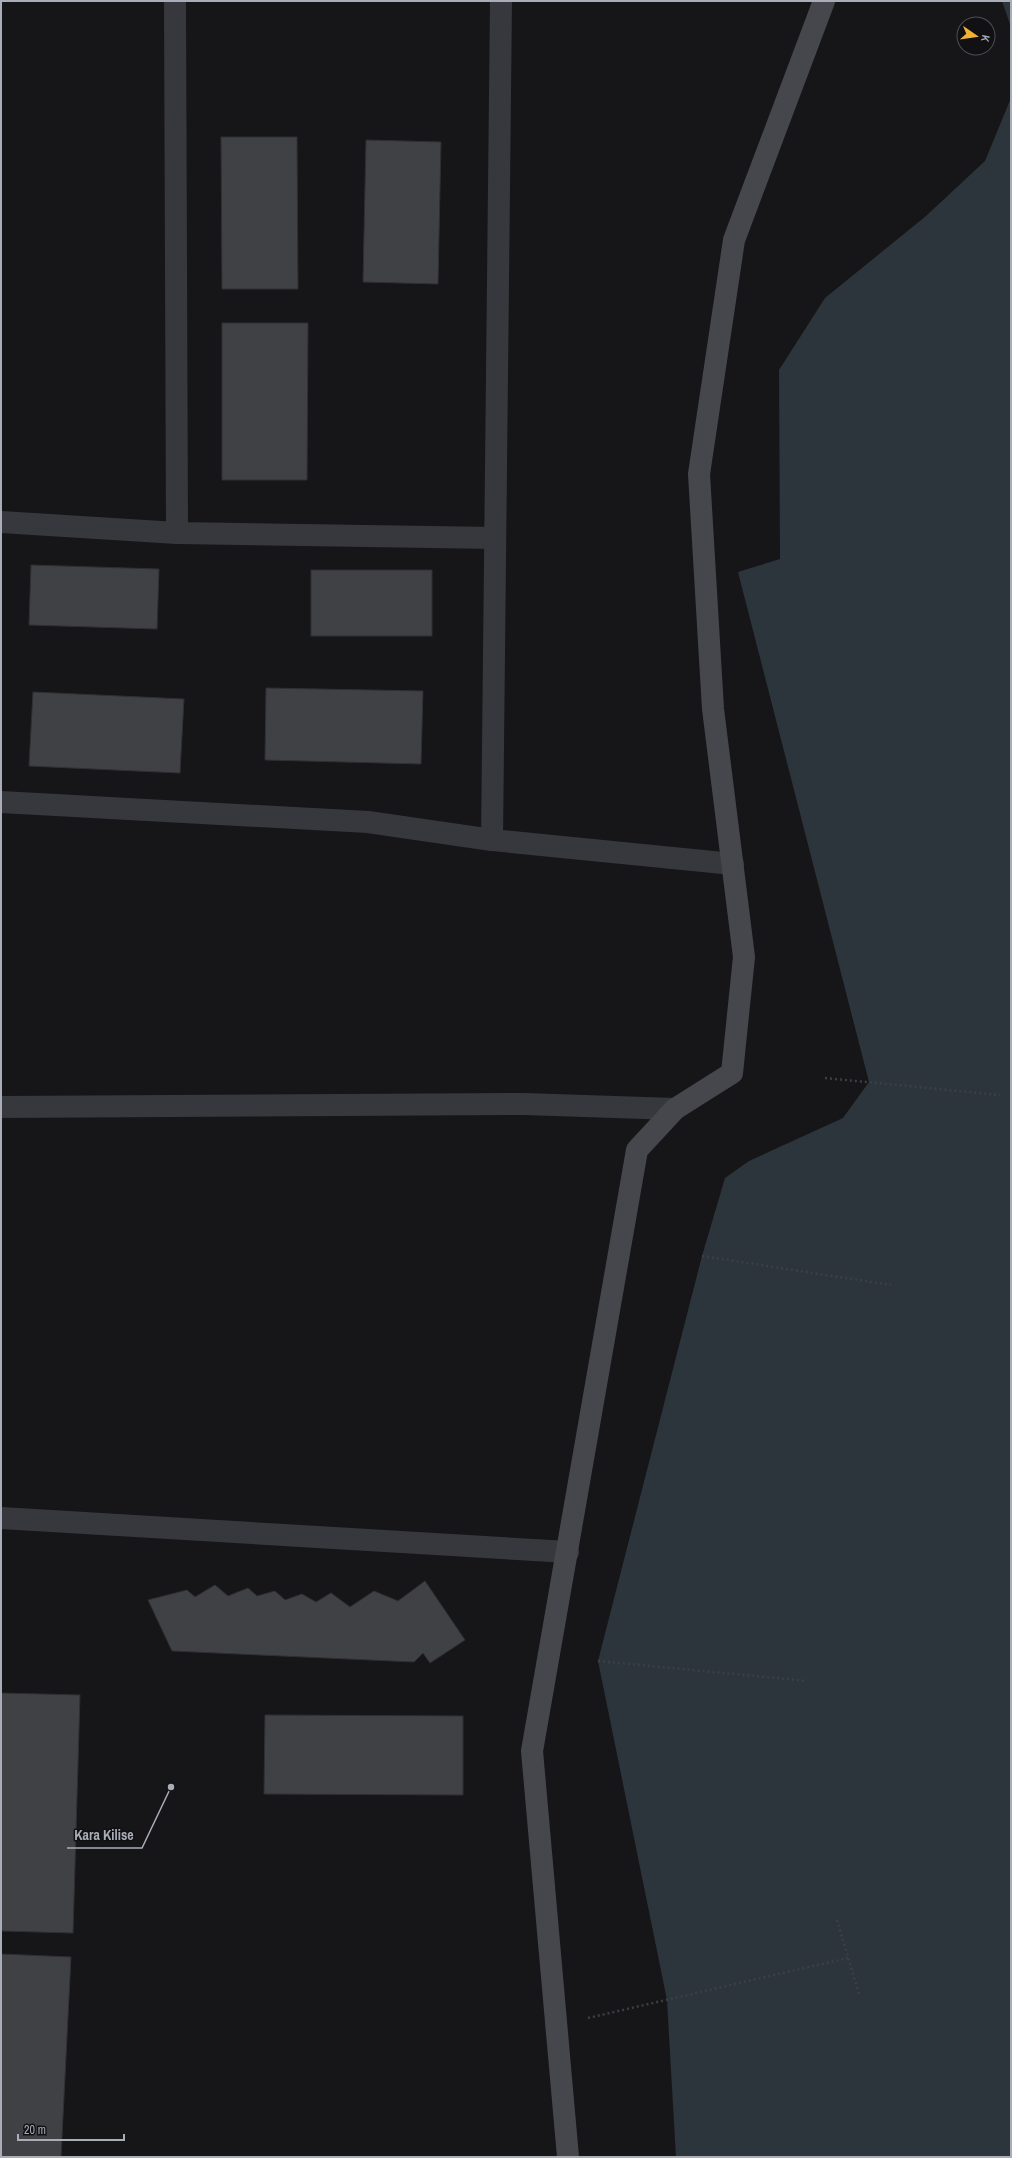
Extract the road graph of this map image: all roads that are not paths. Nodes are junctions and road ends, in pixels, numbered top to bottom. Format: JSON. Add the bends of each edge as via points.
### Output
{"nodes":[{"id":1,"x":175,"y":1,"type":"edge"},
{"id":2,"x":501,"y":1,"type":"edge"},
{"id":3,"x":824,"y":1,"type":"edge"},
{"id":4,"x":1,"y":522,"type":"edge"},
{"id":5,"x":177,"y":533,"type":"junction"},
{"id":6,"x":495,"y":538,"type":"junction"},
{"id":7,"x":1,"y":802,"type":"edge"},
{"id":8,"x":492,"y":840,"type":"junction"},
{"id":9,"x":733,"y":864,"type":"junction"},
{"id":10,"x":1,"y":1107,"type":"edge"},
{"id":11,"x":675,"y":1109,"type":"junction"},
{"id":12,"x":1,"y":1518,"type":"edge"},
{"id":13,"x":568,"y":1552,"type":"junction"},
{"id":14,"x":568,"y":2157,"type":"edge"}],
"edges":[{"from":1,"to":5,"type":"street"},
{"from":2,"to":6,"type":"street"},
{"from":3,"to":9,"type":"street","via":[[734,240],[698,474],[713,709]]},
{"from":4,"to":5,"type":"street"},
{"from":5,"to":6,"type":"street"},
{"from":6,"to":8,"type":"street"},
{"from":7,"to":8,"type":"street","via":[[368,822]]},
{"from":8,"to":9,"type":"street"},
{"from":9,"to":11,"type":"street","via":[[744,957],[732,1073]]},
{"from":10,"to":11,"type":"street","via":[[524,1104]]},
{"from":11,"to":13,"type":"street","via":[[637,1150]]},
{"from":12,"to":13,"type":"street"},
{"from":13,"to":14,"type":"street","via":[[532,1751]]}]}
